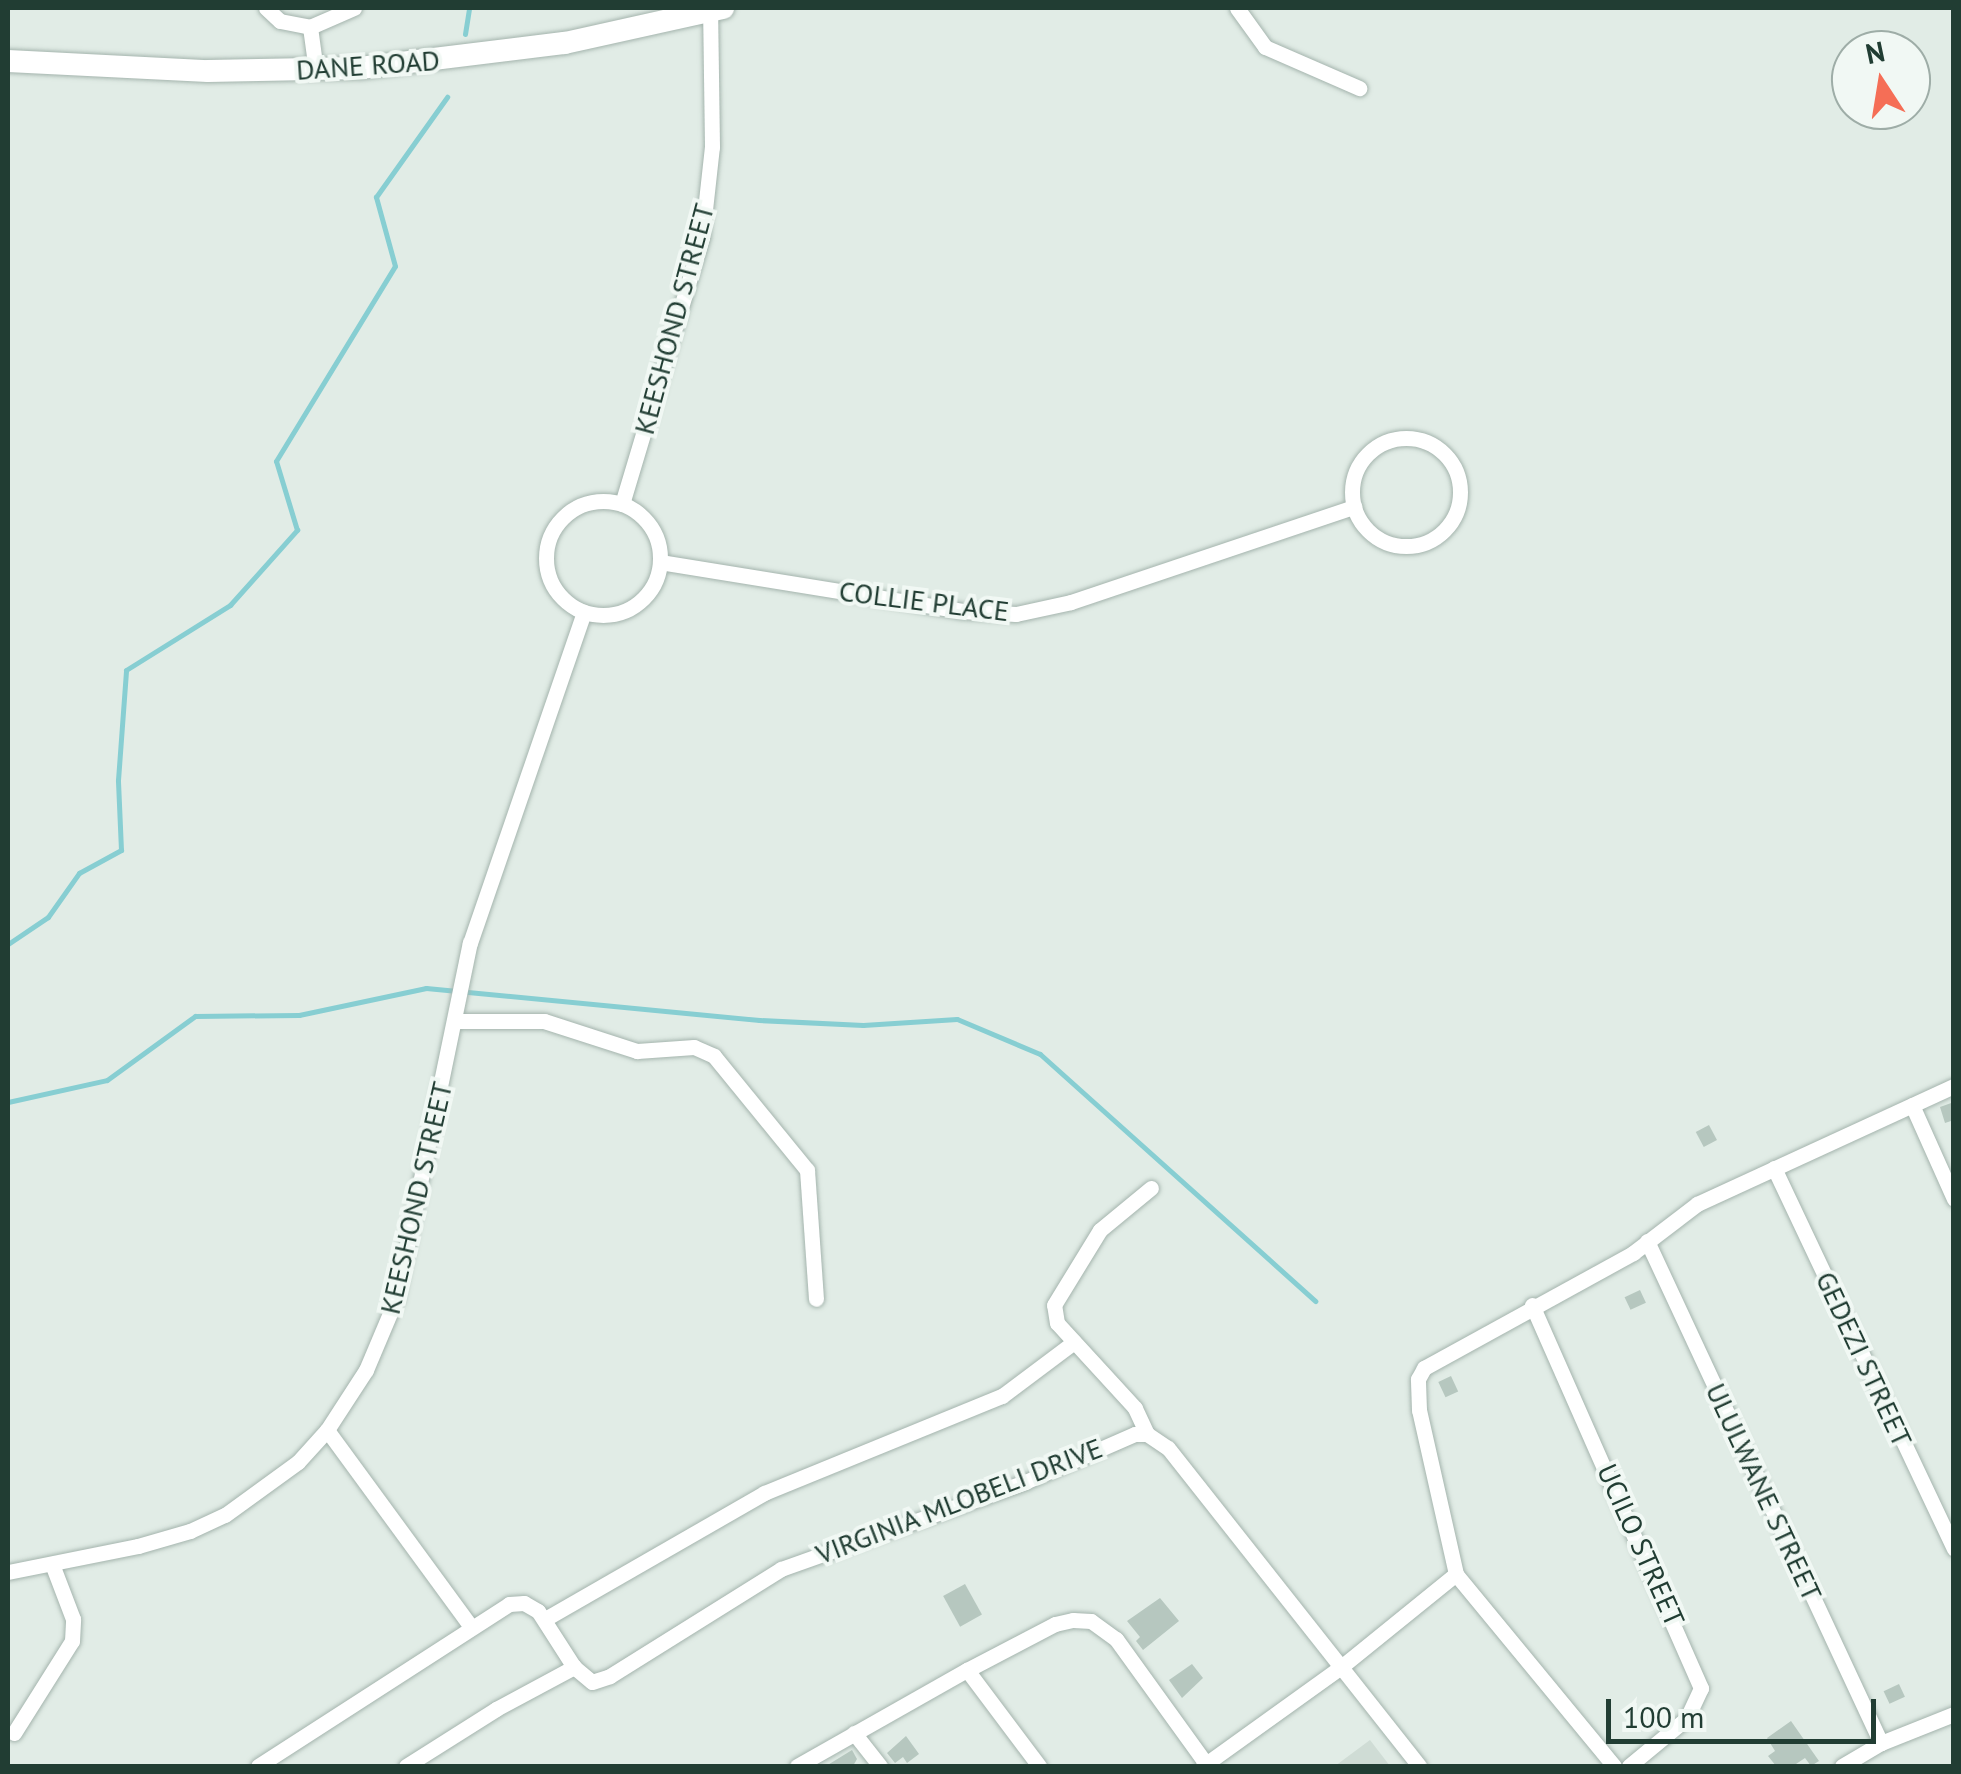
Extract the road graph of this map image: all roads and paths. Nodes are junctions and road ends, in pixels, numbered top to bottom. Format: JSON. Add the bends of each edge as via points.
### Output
{"nodes":[{"id":1,"x":266,"y":8,"type":"edge"},
{"id":2,"x":354,"y":8,"type":"edge"},
{"id":3,"x":1237,"y":8,"type":"edge"},
{"id":4,"x":717,"y":9,"type":"edge"},
{"id":5,"x":310,"y":27,"type":"junction"},
{"id":6,"x":8,"y":61,"type":"edge"},
{"id":7,"x":316,"y":71,"type":"junction"},
{"id":8,"x":1359,"y":88,"type":"dead end"},
{"id":9,"x":622,"y":504,"type":"junction"},
{"id":10,"x":1354,"y":507,"type":"junction"},
{"id":11,"x":660,"y":562,"type":"junction"},
{"id":12,"x":584,"y":612,"type":"junction"},
{"id":13,"x":455,"y":1020,"type":"junction"},
{"id":14,"x":1954,"y":1086,"type":"edge"},
{"id":15,"x":1912,"y":1105,"type":"junction"},
{"id":16,"x":1774,"y":1168,"type":"junction"},
{"id":17,"x":1150,"y":1188,"type":"dead end"},
{"id":18,"x":1954,"y":1199,"type":"edge"},
{"id":19,"x":1647,"y":1241,"type":"junction"},
{"id":20,"x":816,"y":1300,"type":"dead end"},
{"id":21,"x":1532,"y":1305,"type":"junction"},
{"id":22,"x":1074,"y":1342,"type":"junction"},
{"id":23,"x":327,"y":1430,"type":"junction"},
{"id":24,"x":1148,"y":1434,"type":"junction"},
{"id":25,"x":1954,"y":1549,"type":"edge"},
{"id":26,"x":52,"y":1564,"type":"junction"},
{"id":27,"x":8,"y":1572,"type":"edge"},
{"id":28,"x":1456,"y":1574,"type":"junction"},
{"id":29,"x":546,"y":1619,"type":"junction"},
{"id":30,"x":471,"y":1627,"type":"junction"},
{"id":31,"x":574,"y":1667,"type":"junction"},
{"id":32,"x":1341,"y":1667,"type":"junction"},
{"id":33,"x":968,"y":1670,"type":"junction"},
{"id":34,"x":1954,"y":1714,"type":"edge"},
{"id":35,"x":14,"y":1732,"type":"dead end"},
{"id":36,"x":854,"y":1734,"type":"junction"},
{"id":37,"x":1881,"y":1743,"type":"junction"},
{"id":38,"x":1205,"y":1765,"type":"edge"},
{"id":39,"x":258,"y":1766,"type":"edge"},
{"id":40,"x":406,"y":1766,"type":"edge"},
{"id":41,"x":797,"y":1766,"type":"edge"},
{"id":42,"x":880,"y":1766,"type":"edge"},
{"id":43,"x":1039,"y":1766,"type":"edge"},
{"id":44,"x":1419,"y":1766,"type":"edge"},
{"id":45,"x":1614,"y":1766,"type":"edge"},
{"id":46,"x":1630,"y":1766,"type":"edge"},
{"id":47,"x":1842,"y":1766,"type":"edge"}],
"edges":[{"from":1,"to":5,"type":"street","via":[[280,21]]},
{"from":2,"to":5,"type":"street"},
{"from":3,"to":8,"type":"street","via":[[1265,47]]},
{"from":4,"to":7,"type":"street","name":"DANE ROAD","via":[[565,43]]},
{"from":4,"to":9,"type":"street","name":"KEESHOND STREET","via":[[702,237]]},
{"from":5,"to":7,"type":"street"},
{"from":6,"to":7,"type":"street","name":"DANE ROAD"},
{"from":9,"to":11,"type":"street","via":[[646,520]]},
{"from":9,"to":12,"type":"street","via":[[574,508],[552,531],[549,579]]},
{"from":10,"to":10,"type":"street","via":[[1356,472],[1379,445],[1396,439],[1431,444],[1456,469],[1460,504],[1441,534],[1425,543],[1390,544],[1361,523]]},
{"from":10,"to":11,"type":"street","name":"COLLIE PLACE","via":[[1071,602],[1016,614]]},
{"from":11,"to":12,"type":"street","via":[[651,590],[628,610]]},
{"from":12,"to":13,"type":"street","name":"KEESHOND STREET","via":[[487,888]]},
{"from":13,"to":20,"type":"street","via":[[544,1021],[637,1050],[694,1047],[714,1056],[806,1170]]},
{"from":13,"to":23,"type":"street","name":"KEESHOND STREET","via":[[396,1299],[382,1340]]},
{"from":14,"to":15,"type":"street"},
{"from":15,"to":16,"type":"street"},
{"from":15,"to":18,"type":"street"},
{"from":16,"to":19,"type":"street","via":[[1677,1215]]},
{"from":16,"to":25,"type":"street","name":"GEDEZI STREET"},
{"from":17,"to":22,"type":"street","via":[[1100,1230],[1057,1296],[1054,1315]]},
{"from":19,"to":21,"type":"street"},
{"from":19,"to":37,"type":"street","name":"ULULWANE STREET"},
{"from":21,"to":28,"type":"street","via":[[1435,1358],[1418,1380]]},
{"from":21,"to":46,"type":"street","name":"UCILO STREET","via":[[1701,1688],[1687,1718]]},
{"from":22,"to":24,"type":"street","via":[[1136,1408]]},
{"from":22,"to":29,"type":"street","via":[[1002,1396],[764,1494]]},
{"from":23,"to":26,"type":"street","name":"KEESHOND STREET","via":[[275,1481],[225,1514],[190,1531]]},
{"from":23,"to":30,"type":"street"},
{"from":24,"to":31,"type":"street","name":"VIRGINIA MLOBELI DRIVE","via":[[1119,1439],[1025,1482],[781,1569],[605,1679],[585,1679]]},
{"from":24,"to":32,"type":"street","via":[[1168,1448]]},
{"from":26,"to":27,"type":"street","name":"KEESHOND STREET"},
{"from":26,"to":35,"type":"street","via":[[72,1619],[72,1641]]},
{"from":28,"to":32,"type":"street"},
{"from":28,"to":45,"type":"street"},
{"from":29,"to":30,"type":"street","via":[[516,1602]]},
{"from":29,"to":31,"type":"street"},
{"from":30,"to":39,"type":"street"},
{"from":31,"to":40,"type":"street"},
{"from":32,"to":38,"type":"street"},
{"from":32,"to":44,"type":"street"},
{"from":33,"to":36,"type":"street"},
{"from":33,"to":38,"type":"street","via":[[1056,1624],[1091,1621],[1116,1639]]},
{"from":33,"to":43,"type":"street"},
{"from":34,"to":37,"type":"street"},
{"from":36,"to":41,"type":"street"},
{"from":36,"to":42,"type":"street"},
{"from":37,"to":47,"type":"street"}]}
